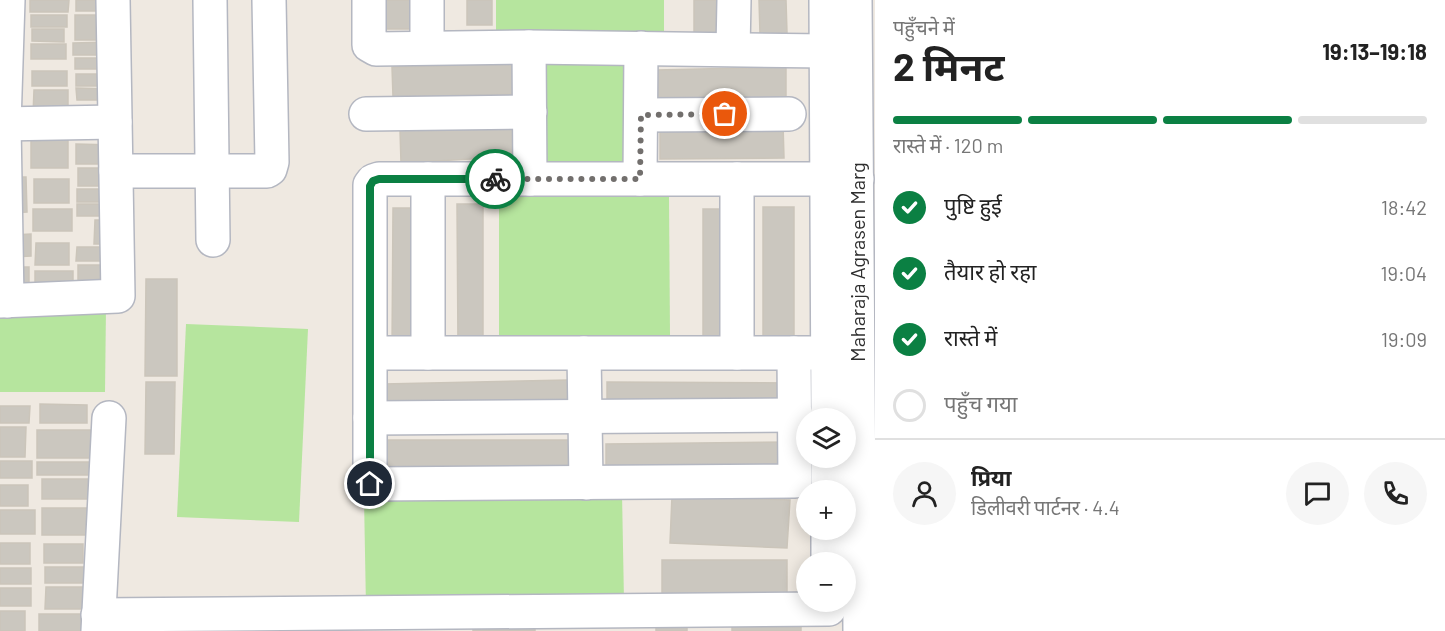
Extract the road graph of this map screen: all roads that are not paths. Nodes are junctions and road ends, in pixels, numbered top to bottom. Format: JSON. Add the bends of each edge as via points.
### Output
{"nodes":[{"id":1,"x":8,"y":0,"type":"edge"},
{"id":2,"x":113,"y":0,"type":"edge"},
{"id":3,"x":210,"y":0,"type":"edge"},
{"id":4,"x":270,"y":0,"type":"edge"},
{"id":5,"x":369,"y":0,"type":"edge"},
{"id":6,"x":427,"y":0,"type":"edge"},
{"id":7,"x":734,"y":0,"type":"edge"},
{"id":8,"x":826,"y":0,"type":"edge"},
{"id":9,"x":855,"y":0,"type":"edge"},
{"id":10,"x":427,"y":47,"type":"junction"},
{"id":11,"x":529,"y":47,"type":"junction"},
{"id":12,"x":641,"y":48,"type":"junction"},
{"id":13,"x":732,"y":50,"type":"junction"},
{"id":14,"x":827,"y":51,"type":"junction"},
{"id":15,"x":853,"y":104,"type":"edge"},
{"id":16,"x":530,"y":112,"type":"junction"},
{"id":17,"x":366,"y":114,"type":"dead end"},
{"id":18,"x":789,"y":114,"type":"dead end"},
{"id":19,"x":641,"y":115,"type":"junction"},
{"id":20,"x":115,"y":122,"type":"junction"},
{"id":21,"x":2,"y":124,"type":"edge"},
{"id":22,"x":213,"y":170,"type":"junction"},
{"id":23,"x":116,"y":171,"type":"junction"},
{"id":24,"x":428,"y":179,"type":"junction"},
{"id":25,"x":530,"y":179,"type":"junction"},
{"id":26,"x":640,"y":179,"type":"junction"},
{"id":27,"x":736,"y":179,"type":"junction"},
{"id":28,"x":842,"y":179,"type":"junction"},
{"id":29,"x":213,"y":240,"type":"dead end"},
{"id":30,"x":3,"y":301,"type":"edge"},
{"id":31,"x":371,"y":353,"type":"junction"},
{"id":32,"x":428,"y":353,"type":"junction"},
{"id":33,"x":584,"y":353,"type":"junction"},
{"id":34,"x":737,"y":353,"type":"junction"},
{"id":35,"x":794,"y":353,"type":"junction"},
{"id":36,"x":828,"y":353,"type":"junction"},
{"id":37,"x":828,"y":408,"type":"edge"},
{"id":38,"x":796,"y":415,"type":"junction"},
{"id":39,"x":585,"y":417,"type":"junction"},
{"id":40,"x":109,"y":418,"type":"dead end"},
{"id":41,"x":370,"y":418,"type":"junction"},
{"id":42,"x":586,"y":483,"type":"junction"},
{"id":43,"x":828,"y":614,"type":"edge"},
{"id":44,"x":612,"y":621,"type":"edge"},
{"id":45,"x":268,"y":622,"type":"edge"},
{"id":46,"x":428,"y":622,"type":"edge"},
{"id":47,"x":98,"y":623,"type":"edge"},
{"id":48,"x":860,"y":631,"type":"edge"}],
"edges":[{"from":1,"to":21,"type":"street"},
{"from":2,"to":20,"type":"street"},
{"from":3,"to":22,"type":"street"},
{"from":4,"to":22,"type":"street","via":[[272,166],[267,171]]},
{"from":5,"to":10,"type":"street","via":[[369,45]]},
{"from":6,"to":10,"type":"street"},
{"from":7,"to":13,"type":"street"},
{"from":8,"to":14,"type":"street","name":"Maharaja Agrasen Marg"},
{"from":9,"to":15,"type":"street","name":"Maharaja Agrasen Marg"},
{"from":10,"to":11,"type":"street"},
{"from":11,"to":12,"type":"street"},
{"from":11,"to":16,"type":"street"},
{"from":12,"to":13,"type":"street"},
{"from":12,"to":19,"type":"street"},
{"from":13,"to":14,"type":"street"},
{"from":14,"to":15,"type":"street","name":"Maharaja Agrasen Marg"},
{"from":15,"to":28,"type":"street","name":"Maharaja Agrasen Marg"},
{"from":16,"to":17,"type":"street"},
{"from":16,"to":25,"type":"street"},
{"from":18,"to":19,"type":"street"},
{"from":19,"to":26,"type":"street"},
{"from":20,"to":21,"type":"street"},
{"from":20,"to":23,"type":"street"},
{"from":21,"to":30,"type":"street"},
{"from":22,"to":23,"type":"street"},
{"from":22,"to":29,"type":"street"},
{"from":23,"to":30,"type":"street","via":[[118,296]]},
{"from":24,"to":25,"type":"street"},
{"from":24,"to":31,"type":"street","via":[[379,179],[370,186]]},
{"from":24,"to":32,"type":"street"},
{"from":25,"to":26,"type":"street"},
{"from":26,"to":27,"type":"street"},
{"from":27,"to":28,"type":"street"},
{"from":27,"to":34,"type":"street"},
{"from":28,"to":36,"type":"street","name":"Maharaja Agrasen Marg"},
{"from":28,"to":48,"type":"street","name":"Maharaja Agrasen Marg"},
{"from":31,"to":32,"type":"street"},
{"from":31,"to":41,"type":"street"},
{"from":32,"to":33,"type":"street"},
{"from":33,"to":34,"type":"street"},
{"from":33,"to":39,"type":"street"},
{"from":34,"to":35,"type":"street"},
{"from":35,"to":36,"type":"street"},
{"from":35,"to":38,"type":"street"},
{"from":36,"to":37,"type":"street","name":"Maharaja Agrasen Marg"},
{"from":38,"to":39,"type":"street"},
{"from":38,"to":42,"type":"street","via":[[795,482]]},
{"from":39,"to":41,"type":"street"},
{"from":39,"to":42,"type":"street"},
{"from":40,"to":47,"type":"street"},
{"from":41,"to":42,"type":"street","via":[[370,484]]},
{"from":43,"to":44,"type":"street"},
{"from":44,"to":46,"type":"street"},
{"from":45,"to":46,"type":"street"},
{"from":45,"to":47,"type":"street"}]}
